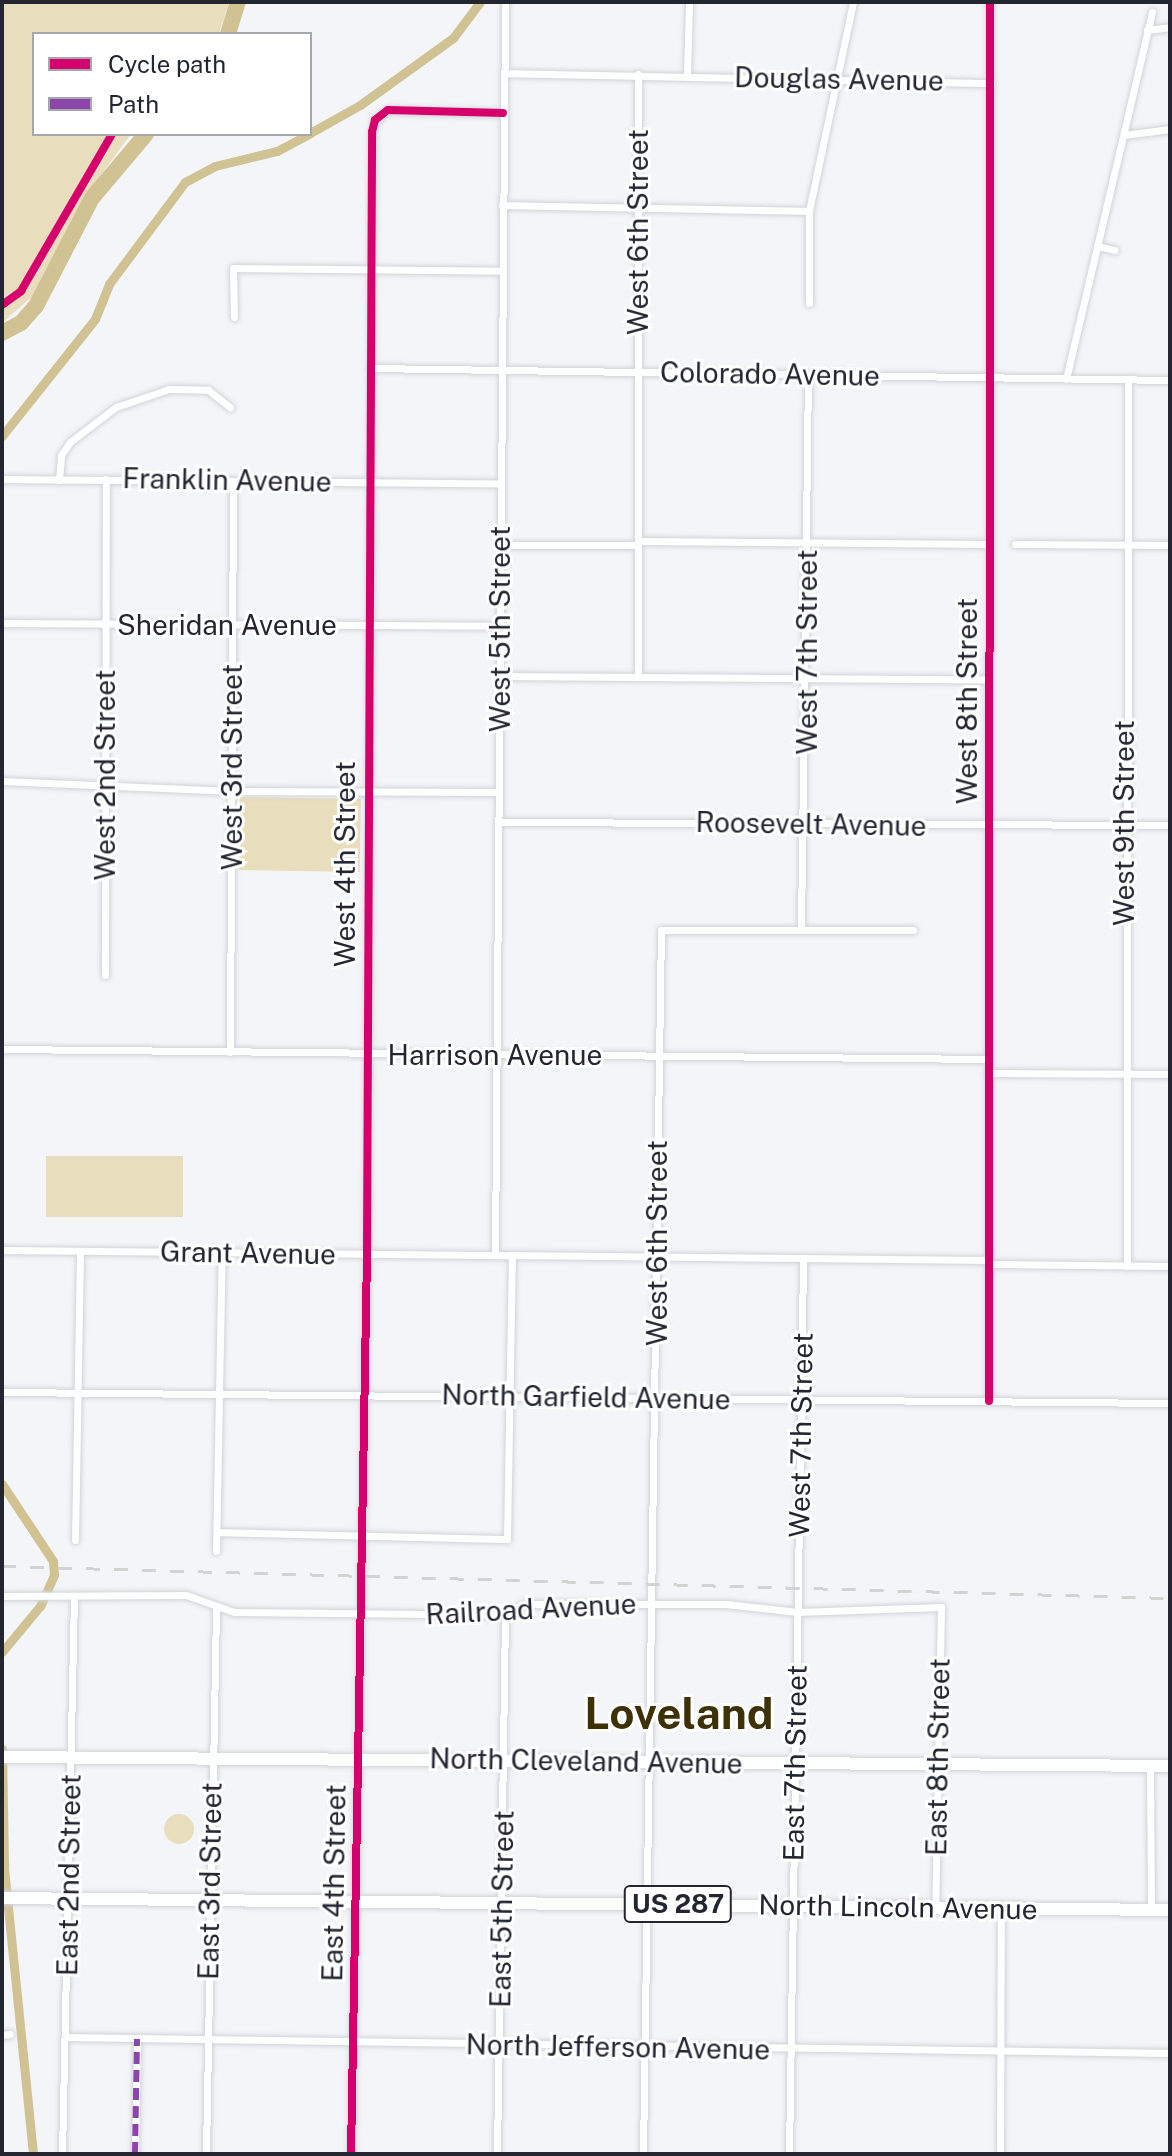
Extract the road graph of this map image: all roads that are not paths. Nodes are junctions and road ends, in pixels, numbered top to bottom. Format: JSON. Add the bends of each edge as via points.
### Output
{"nodes":[{"id":1,"x":689,"y":2,"type":"edge"},
{"id":2,"x":853,"y":2,"type":"edge"},
{"id":3,"x":990,"y":2,"type":"edge"},
{"id":4,"x":505,"y":3,"type":"edge"},
{"id":5,"x":1152,"y":12,"type":"dead end"},
{"id":6,"x":1170,"y":27,"type":"edge"},
{"id":7,"x":1147,"y":30,"type":"junction"},
{"id":8,"x":504,"y":73,"type":"junction"},
{"id":9,"x":638,"y":74,"type":"junction"},
{"id":10,"x":687,"y":75,"type":"junction"},
{"id":11,"x":835,"y":79,"type":"junction"},
{"id":12,"x":991,"y":83,"type":"junction"},
{"id":13,"x":503,"y":113,"type":"junction"},
{"id":14,"x":1170,"y":129,"type":"edge"},
{"id":15,"x":1124,"y":135,"type":"junction"},
{"id":16,"x":502,"y":205,"type":"junction"},
{"id":17,"x":638,"y":208,"type":"junction"},
{"id":18,"x":809,"y":211,"type":"junction"},
{"id":19,"x":1097,"y":246,"type":"junction"},
{"id":20,"x":1115,"y":250,"type":"dead end"},
{"id":21,"x":372,"y":270,"type":"junction"},
{"id":22,"x":502,"y":271,"type":"junction"},
{"id":23,"x":809,"y":303,"type":"dead end"},
{"id":24,"x":234,"y":317,"type":"dead end"},
{"id":25,"x":370,"y":368,"type":"junction"},
{"id":26,"x":502,"y":369,"type":"junction"},
{"id":27,"x":637,"y":372,"type":"junction"},
{"id":28,"x":808,"y":375,"type":"junction"},
{"id":29,"x":990,"y":377,"type":"junction"},
{"id":30,"x":1066,"y":379,"type":"junction"},
{"id":31,"x":1170,"y":380,"type":"edge"},
{"id":32,"x":1128,"y":381,"type":"junction"},
{"id":33,"x":230,"y":407,"type":"dead end"},
{"id":34,"x":2,"y":479,"type":"edge"},
{"id":35,"x":106,"y":479,"type":"junction"},
{"id":36,"x":59,"y":480,"type":"junction"},
{"id":37,"x":233,"y":481,"type":"junction"},
{"id":38,"x":369,"y":482,"type":"junction"},
{"id":39,"x":501,"y":483,"type":"junction"},
{"id":40,"x":808,"y":542,"type":"junction"},
{"id":41,"x":638,"y":543,"type":"junction"},
{"id":42,"x":990,"y":544,"type":"junction"},
{"id":43,"x":1015,"y":544,"type":"dead end"},
{"id":44,"x":1124,"y":544,"type":"junction"},
{"id":45,"x":501,"y":545,"type":"junction"},
{"id":46,"x":1170,"y":545,"type":"edge"},
{"id":47,"x":2,"y":623,"type":"edge"},
{"id":48,"x":106,"y":624,"type":"junction"},
{"id":49,"x":232,"y":625,"type":"junction"},
{"id":50,"x":368,"y":625,"type":"junction"},
{"id":51,"x":501,"y":626,"type":"junction"},
{"id":52,"x":500,"y":676,"type":"junction"},
{"id":53,"x":638,"y":677,"type":"junction"},
{"id":54,"x":806,"y":678,"type":"junction"},
{"id":55,"x":989,"y":679,"type":"junction"},
{"id":56,"x":2,"y":781,"type":"edge"},
{"id":57,"x":105,"y":784,"type":"junction"},
{"id":58,"x":232,"y":791,"type":"junction"},
{"id":59,"x":367,"y":791,"type":"junction"},
{"id":60,"x":499,"y":792,"type":"junction"},
{"id":61,"x":499,"y":822,"type":"junction"},
{"id":62,"x":803,"y":824,"type":"junction"},
{"id":63,"x":1170,"y":825,"type":"edge"},
{"id":64,"x":988,"y":826,"type":"junction"},
{"id":65,"x":1124,"y":826,"type":"junction"},
{"id":66,"x":801,"y":929,"type":"junction"},
{"id":67,"x":913,"y":930,"type":"dead end"},
{"id":68,"x":105,"y":975,"type":"dead end"},
{"id":69,"x":2,"y":1049,"type":"edge"},
{"id":70,"x":230,"y":1052,"type":"junction"},
{"id":71,"x":497,"y":1052,"type":"junction"},
{"id":72,"x":659,"y":1055,"type":"junction"},
{"id":73,"x":366,"y":1056,"type":"junction"},
{"id":74,"x":988,"y":1059,"type":"junction"},
{"id":75,"x":988,"y":1073,"type":"junction"},
{"id":76,"x":1124,"y":1074,"type":"junction"},
{"id":77,"x":1170,"y":1074,"type":"edge"},
{"id":78,"x":2,"y":1250,"type":"edge"},
{"id":79,"x":80,"y":1251,"type":"junction"},
{"id":80,"x":222,"y":1252,"type":"junction"},
{"id":81,"x":367,"y":1254,"type":"junction"},
{"id":82,"x":495,"y":1255,"type":"junction"},
{"id":83,"x":512,"y":1255,"type":"junction"},
{"id":84,"x":658,"y":1257,"type":"junction"},
{"id":85,"x":803,"y":1258,"type":"junction"},
{"id":86,"x":989,"y":1262,"type":"junction"},
{"id":87,"x":1127,"y":1266,"type":"junction"},
{"id":88,"x":1170,"y":1266,"type":"edge"},
{"id":89,"x":2,"y":1392,"type":"edge"},
{"id":90,"x":77,"y":1393,"type":"junction"},
{"id":91,"x":220,"y":1394,"type":"junction"},
{"id":92,"x":365,"y":1396,"type":"junction"},
{"id":93,"x":510,"y":1397,"type":"junction"},
{"id":94,"x":655,"y":1398,"type":"junction"},
{"id":95,"x":802,"y":1399,"type":"junction"},
{"id":96,"x":989,"y":1401,"type":"junction"},
{"id":97,"x":1170,"y":1403,"type":"edge"},
{"id":98,"x":217,"y":1532,"type":"junction"},
{"id":99,"x":362,"y":1534,"type":"junction"},
{"id":100,"x":75,"y":1540,"type":"dead end"},
{"id":101,"x":216,"y":1551,"type":"dead end"},
{"id":102,"x":2,"y":1596,"type":"edge"},
{"id":103,"x":74,"y":1596,"type":"junction"},
{"id":104,"x":652,"y":1604,"type":"junction"},
{"id":105,"x":941,"y":1607,"type":"joint"},
{"id":106,"x":216,"y":1608,"type":"junction"},
{"id":107,"x":798,"y":1612,"type":"junction"},
{"id":108,"x":361,"y":1613,"type":"junction"},
{"id":109,"x":505,"y":1615,"type":"junction"},
{"id":110,"x":5,"y":1757,"type":"edge"},
{"id":111,"x":71,"y":1759,"type":"junction"},
{"id":112,"x":213,"y":1759,"type":"junction"},
{"id":113,"x":359,"y":1760,"type":"junction"},
{"id":114,"x":503,"y":1760,"type":"junction"},
{"id":115,"x":649,"y":1762,"type":"junction"},
{"id":116,"x":795,"y":1763,"type":"junction"},
{"id":117,"x":937,"y":1764,"type":"junction"},
{"id":118,"x":1150,"y":1766,"type":"junction"},
{"id":119,"x":1170,"y":1766,"type":"edge"},
{"id":120,"x":2,"y":1898,"type":"edge"},
{"id":121,"x":68,"y":1899,"type":"junction"},
{"id":122,"x":210,"y":1901,"type":"junction"},
{"id":123,"x":355,"y":1902,"type":"junction"},
{"id":124,"x":503,"y":1902,"type":"junction"},
{"id":125,"x":647,"y":1904,"type":"junction"},
{"id":126,"x":793,"y":1904,"type":"junction"},
{"id":127,"x":935,"y":1908,"type":"junction"},
{"id":128,"x":1001,"y":1909,"type":"junction"},
{"id":129,"x":1151,"y":1910,"type":"junction"},
{"id":130,"x":1170,"y":1910,"type":"edge"},
{"id":131,"x":65,"y":2037,"type":"junction"},
{"id":132,"x":137,"y":2039,"type":"junction"},
{"id":133,"x":207,"y":2040,"type":"junction"},
{"id":134,"x":353,"y":2042,"type":"junction"},
{"id":135,"x":500,"y":2046,"type":"junction"},
{"id":136,"x":645,"y":2047,"type":"junction"},
{"id":137,"x":790,"y":2049,"type":"junction"},
{"id":138,"x":1001,"y":2051,"type":"junction"},
{"id":139,"x":1170,"y":2053,"type":"edge"},
{"id":140,"x":62,"y":2154,"type":"edge"},
{"id":141,"x":135,"y":2154,"type":"edge"},
{"id":142,"x":206,"y":2154,"type":"edge"},
{"id":143,"x":351,"y":2154,"type":"edge"},
{"id":144,"x":497,"y":2154,"type":"edge"},
{"id":145,"x":643,"y":2154,"type":"edge"},
{"id":146,"x":789,"y":2154,"type":"edge"},
{"id":147,"x":1000,"y":2154,"type":"edge"}],
"edges":[{"from":1,"to":10,"type":"street"},
{"from":2,"to":11,"type":"street"},
{"from":3,"to":12,"type":"street","name":"West 8th Street"},
{"from":4,"to":8,"type":"street","name":"West 5th Street"},
{"from":5,"to":7,"type":"street"},
{"from":6,"to":7,"type":"street"},
{"from":7,"to":15,"type":"street"},
{"from":8,"to":9,"type":"street"},
{"from":8,"to":13,"type":"street","name":"West 5th Street"},
{"from":9,"to":10,"type":"street","name":"Douglas Avenue"},
{"from":9,"to":17,"type":"street","name":"West 6th Street"},
{"from":10,"to":11,"type":"street","name":"Douglas Avenue"},
{"from":11,"to":12,"type":"street","name":"Douglas Avenue"},
{"from":11,"to":18,"type":"street"},
{"from":12,"to":29,"type":"street","name":"West 8th Street"},
{"from":13,"to":16,"type":"street","name":"West 5th Street"},
{"from":13,"to":21,"type":"street","name":"West 4th Street","via":[[388,110],[378,117],[372,132]]},
{"from":14,"to":15,"type":"street"},
{"from":15,"to":19,"type":"street"},
{"from":16,"to":17,"type":"street"},
{"from":16,"to":22,"type":"street","name":"West 5th Street"},
{"from":17,"to":18,"type":"street"},
{"from":17,"to":27,"type":"street","name":"West 6th Street"},
{"from":18,"to":23,"type":"street"},
{"from":19,"to":20,"type":"street"},
{"from":19,"to":30,"type":"street"},
{"from":21,"to":22,"type":"street"},
{"from":21,"to":24,"type":"street","via":[[233,268]]},
{"from":21,"to":25,"type":"street","name":"West 4th Street"},
{"from":22,"to":26,"type":"street","name":"West 5th Street"},
{"from":25,"to":26,"type":"street","name":"Colorado Avenue"},
{"from":25,"to":38,"type":"street","name":"West 4th Street"},
{"from":26,"to":27,"type":"street","name":"Colorado Avenue"},
{"from":26,"to":39,"type":"street","name":"West 5th Street"},
{"from":27,"to":28,"type":"street","name":"Colorado Avenue"},
{"from":27,"to":41,"type":"street","name":"West 6th Street"},
{"from":28,"to":29,"type":"street","name":"Colorado Avenue"},
{"from":28,"to":40,"type":"street","name":"West 7th Street"},
{"from":29,"to":30,"type":"street","name":"Colorado Avenue"},
{"from":29,"to":42,"type":"street","name":"West 8th Street"},
{"from":30,"to":32,"type":"street","name":"Colorado Avenue"},
{"from":31,"to":32,"type":"street","name":"Colorado Avenue"},
{"from":32,"to":44,"type":"street","name":"West 9th Street"},
{"from":33,"to":36,"type":"street","via":[[208,390],[169,389],[116,407],[70,442],[61,455]]},
{"from":34,"to":36,"type":"street","name":"Franklin Avenue"},
{"from":35,"to":36,"type":"street","name":"Franklin Avenue"},
{"from":35,"to":37,"type":"street","name":"Franklin Avenue"},
{"from":35,"to":48,"type":"street","name":"West 2nd Street"},
{"from":37,"to":38,"type":"street","name":"Franklin Avenue"},
{"from":37,"to":49,"type":"street","name":"West 3rd Street"},
{"from":38,"to":39,"type":"street","name":"Franklin Avenue"},
{"from":38,"to":50,"type":"street","name":"West 4th Street"},
{"from":39,"to":45,"type":"street","name":"West 5th Street"},
{"from":40,"to":41,"type":"street"},
{"from":40,"to":42,"type":"street"},
{"from":40,"to":54,"type":"street","name":"West 7th Street"},
{"from":41,"to":45,"type":"street"},
{"from":41,"to":53,"type":"street","name":"West 6th Street"},
{"from":42,"to":55,"type":"street","name":"West 8th Street"},
{"from":43,"to":44,"type":"street"},
{"from":44,"to":46,"type":"street"},
{"from":44,"to":65,"type":"street","name":"West 9th Street"},
{"from":45,"to":51,"type":"street","name":"West 5th Street"},
{"from":47,"to":48,"type":"street","name":"Sheridan Avenue"},
{"from":48,"to":49,"type":"street","name":"Sheridan Avenue"},
{"from":48,"to":57,"type":"street","name":"West 2nd Street"},
{"from":49,"to":50,"type":"street","name":"Sheridan Avenue"},
{"from":49,"to":58,"type":"street","name":"West 3rd Street"},
{"from":50,"to":51,"type":"street","name":"Sheridan Avenue"},
{"from":50,"to":59,"type":"street","name":"West 4th Street"},
{"from":51,"to":52,"type":"street","name":"West 5th Street"},
{"from":52,"to":53,"type":"street"},
{"from":52,"to":60,"type":"street","name":"West 5th Street"},
{"from":53,"to":54,"type":"street"},
{"from":54,"to":55,"type":"street"},
{"from":54,"to":62,"type":"street","name":"West 7th Street"},
{"from":55,"to":64,"type":"street","name":"West 8th Street"},
{"from":56,"to":57,"type":"street"},
{"from":57,"to":58,"type":"street"},
{"from":57,"to":68,"type":"street","name":"West 2nd Street"},
{"from":58,"to":59,"type":"street"},
{"from":58,"to":70,"type":"street","name":"West 3rd Street"},
{"from":59,"to":60,"type":"street"},
{"from":59,"to":73,"type":"street","name":"West 4th Street"},
{"from":60,"to":61,"type":"street","name":"West 5th Street"},
{"from":61,"to":62,"type":"street","name":"Roosevelt Avenue"},
{"from":61,"to":71,"type":"street","name":"West 5th Street"},
{"from":62,"to":64,"type":"street","name":"Roosevelt Avenue"},
{"from":62,"to":66,"type":"street","name":"West 7th Street"},
{"from":63,"to":65,"type":"street","name":"Roosevelt Avenue"},
{"from":64,"to":65,"type":"street","name":"Roosevelt Avenue"},
{"from":64,"to":74,"type":"street","name":"West 8th Street"},
{"from":65,"to":76,"type":"street","name":"West 9th Street"},
{"from":66,"to":67,"type":"street"},
{"from":66,"to":72,"type":"street","name":"West 6th Street","via":[[661,930]]},
{"from":69,"to":70,"type":"street","name":"Harrison Avenue"},
{"from":70,"to":73,"type":"street","name":"Harrison Avenue"},
{"from":71,"to":72,"type":"street","name":"Harrison Avenue"},
{"from":71,"to":73,"type":"street","name":"Harrison Avenue"},
{"from":71,"to":82,"type":"street","name":"West 5th Street"},
{"from":72,"to":74,"type":"street","name":"Harrison Avenue"},
{"from":72,"to":84,"type":"street","name":"West 6th Street"},
{"from":73,"to":81,"type":"street","name":"West 4th Street"},
{"from":74,"to":75,"type":"street","name":"West 8th Street"},
{"from":75,"to":76,"type":"street"},
{"from":75,"to":86,"type":"street","name":"West 8th Street"},
{"from":76,"to":77,"type":"street"},
{"from":76,"to":87,"type":"street","name":"West 9th Street"},
{"from":78,"to":79,"type":"street","name":"Grant Avenue"},
{"from":79,"to":80,"type":"street","name":"Grant Avenue"},
{"from":79,"to":90,"type":"street"},
{"from":80,"to":81,"type":"street","name":"Grant Avenue"},
{"from":80,"to":91,"type":"street"},
{"from":81,"to":82,"type":"street","name":"Grant Avenue"},
{"from":81,"to":92,"type":"street","name":"West 4th Street"},
{"from":82,"to":83,"type":"street","name":"Grant Avenue"},
{"from":83,"to":84,"type":"street"},
{"from":83,"to":93,"type":"street"},
{"from":84,"to":85,"type":"street"},
{"from":84,"to":94,"type":"street","name":"West 6th Street"},
{"from":85,"to":86,"type":"street"},
{"from":85,"to":95,"type":"street","name":"West 7th Street"},
{"from":86,"to":87,"type":"street"},
{"from":86,"to":96,"type":"street","name":"West 8th Street"},
{"from":87,"to":88,"type":"street"},
{"from":89,"to":90,"type":"street","name":"North Garfield Avenue"},
{"from":90,"to":91,"type":"street","name":"North Garfield Avenue"},
{"from":90,"to":100,"type":"street"},
{"from":91,"to":92,"type":"street","name":"North Garfield Avenue"},
{"from":91,"to":98,"type":"street"},
{"from":92,"to":93,"type":"street","name":"North Garfield Avenue"},
{"from":92,"to":99,"type":"street","name":"West 4th Street"},
{"from":93,"to":94,"type":"street","name":"North Garfield Avenue"},
{"from":93,"to":99,"type":"street","via":[[507,1539]]},
{"from":94,"to":95,"type":"street","name":"North Garfield Avenue"},
{"from":94,"to":104,"type":"street","name":"West 6th Street"},
{"from":95,"to":96,"type":"street","name":"North Garfield Avenue"},
{"from":95,"to":107,"type":"street","name":"West 7th Street"},
{"from":96,"to":97,"type":"street","name":"North Garfield Avenue"},
{"from":98,"to":99,"type":"street"},
{"from":98,"to":101,"type":"street"},
{"from":99,"to":108,"type":"street","name":"West 4th Street"},
{"from":102,"to":103,"type":"street","name":"Railroad Avenue"},
{"from":103,"to":106,"type":"street","name":"Railroad Avenue","via":[[199,1596]]},
{"from":103,"to":111,"type":"street","name":"East 2nd Street"},
{"from":104,"to":107,"type":"street","name":"Railroad Avenue"},
{"from":104,"to":109,"type":"street","name":"Railroad Avenue","via":[[526,1604]]},
{"from":104,"to":115,"type":"street","name":"West 6th Street"},
{"from":105,"to":107,"type":"street","name":"Railroad Avenue"},
{"from":105,"to":117,"type":"street","name":"East 8th Street"},
{"from":106,"to":108,"type":"street","name":"Railroad Avenue"},
{"from":106,"to":112,"type":"street","name":"East 3rd Street"},
{"from":107,"to":116,"type":"street","name":"East 7th Street"},
{"from":108,"to":109,"type":"street","name":"Railroad Avenue"},
{"from":108,"to":113,"type":"street","name":"East 4th Street"},
{"from":109,"to":114,"type":"street","name":"East 5th Street"},
{"from":110,"to":111,"type":"highway","name":"North Cleveland Avenue"},
{"from":111,"to":112,"type":"highway","name":"North Cleveland Avenue"},
{"from":111,"to":121,"type":"street","name":"East 2nd Street"},
{"from":112,"to":113,"type":"highway","name":"North Cleveland Avenue"},
{"from":112,"to":122,"type":"street","name":"East 3rd Street"},
{"from":113,"to":114,"type":"highway","name":"North Cleveland Avenue"},
{"from":113,"to":123,"type":"street","name":"East 4th Street"},
{"from":114,"to":115,"type":"highway","name":"North Cleveland Avenue"},
{"from":114,"to":124,"type":"street","name":"East 5th Street"},
{"from":115,"to":116,"type":"highway","name":"North Cleveland Avenue"},
{"from":115,"to":125,"type":"street","name":"West 6th Street"},
{"from":116,"to":117,"type":"highway","name":"North Cleveland Avenue"},
{"from":116,"to":126,"type":"street","name":"East 7th Street"},
{"from":117,"to":118,"type":"highway","name":"North Cleveland Avenue"},
{"from":117,"to":127,"type":"street","name":"East 8th Street"},
{"from":118,"to":119,"type":"highway","name":"North Cleveland Avenue"},
{"from":118,"to":129,"type":"street"},
{"from":120,"to":121,"type":"highway","name":"North Lincoln Avenue","number":"US 287"},
{"from":121,"to":122,"type":"highway","name":"North Lincoln Avenue","number":"US 287"},
{"from":121,"to":131,"type":"street","name":"East 2nd Street"},
{"from":122,"to":123,"type":"highway","name":"North Lincoln Avenue","number":"US 287"},
{"from":122,"to":133,"type":"street","name":"East 3rd Street"},
{"from":123,"to":124,"type":"highway","name":"North Lincoln Avenue","number":"US 287"},
{"from":123,"to":134,"type":"street","name":"East 4th Street"},
{"from":124,"to":125,"type":"highway","name":"North Lincoln Avenue","number":"US 287"},
{"from":124,"to":135,"type":"street","name":"East 5th Street"},
{"from":125,"to":126,"type":"highway","name":"North Lincoln Avenue","number":"US 287"},
{"from":125,"to":136,"type":"street","name":"West 6th Street"},
{"from":126,"to":127,"type":"highway","name":"North Lincoln Avenue","number":"US 287"},
{"from":126,"to":137,"type":"street","name":"East 7th Street"},
{"from":127,"to":128,"type":"highway","name":"North Lincoln Avenue","number":"US 287"},
{"from":128,"to":129,"type":"highway","name":"North Lincoln Avenue","number":"US 287"},
{"from":128,"to":138,"type":"street"},
{"from":129,"to":130,"type":"highway","name":"North Lincoln Avenue","number":"US 287"},
{"from":131,"to":132,"type":"street","name":"North Jefferson Avenue"},
{"from":131,"to":140,"type":"street","name":"East 2nd Street"},
{"from":132,"to":133,"type":"street","name":"North Jefferson Avenue"},
{"from":132,"to":141,"type":"street"},
{"from":133,"to":134,"type":"street","name":"North Jefferson Avenue"},
{"from":133,"to":142,"type":"street","name":"East 3rd Street"},
{"from":134,"to":135,"type":"street","name":"North Jefferson Avenue"},
{"from":134,"to":143,"type":"street","name":"East 4th Street"},
{"from":135,"to":136,"type":"street","name":"North Jefferson Avenue"},
{"from":135,"to":144,"type":"street","name":"East 5th Street"},
{"from":136,"to":137,"type":"street","name":"North Jefferson Avenue"},
{"from":136,"to":145,"type":"street","name":"West 6th Street"},
{"from":137,"to":138,"type":"street","name":"North Jefferson Avenue"},
{"from":137,"to":146,"type":"street","name":"East 7th Street"},
{"from":138,"to":139,"type":"street","name":"North Jefferson Avenue"},
{"from":138,"to":147,"type":"street"}]}
